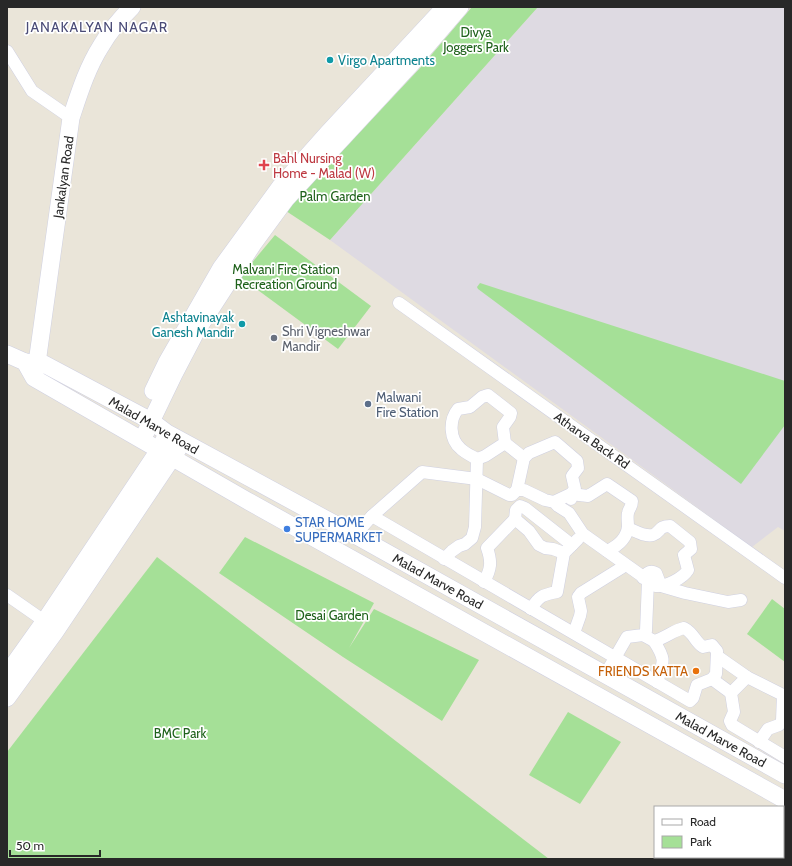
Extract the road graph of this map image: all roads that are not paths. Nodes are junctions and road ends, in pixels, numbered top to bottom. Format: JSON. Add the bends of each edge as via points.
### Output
{"nodes":[{"id":1,"x":132,"y":7,"type":"edge"},
{"id":2,"x":445,"y":7,"type":"edge"},
{"id":3,"x":460,"y":7,"type":"edge"},
{"id":4,"x":7,"y":50,"type":"edge"},
{"id":5,"x":402,"y":64,"type":"junction"},
{"id":6,"x":71,"y":118,"type":"junction"},
{"id":7,"x":399,"y":303,"type":"dead end"},
{"id":8,"x":7,"y":354,"type":"edge"},
{"id":9,"x":32,"y":368,"type":"junction"},
{"id":10,"x":146,"y":419,"type":"junction"},
{"id":11,"x":167,"y":433,"type":"junction"},
{"id":12,"x":138,"y":437,"type":"junction"},
{"id":13,"x":183,"y":442,"type":"junction"},
{"id":14,"x":505,"y":443,"type":"junction"},
{"id":15,"x":166,"y":454,"type":"junction"},
{"id":16,"x":524,"y":458,"type":"junction"},
{"id":17,"x":477,"y":459,"type":"junction"},
{"id":18,"x":250,"y":479,"type":"junction"},
{"id":19,"x":477,"y":479,"type":"junction"},
{"id":20,"x":518,"y":490,"type":"junction"},
{"id":21,"x":571,"y":494,"type":"junction"},
{"id":22,"x":240,"y":497,"type":"junction"},
{"id":23,"x":554,"y":502,"type":"junction"},
{"id":24,"x":569,"y":513,"type":"junction"},
{"id":25,"x":372,"y":516,"type":"junction"},
{"id":26,"x":516,"y":519,"type":"junction"},
{"id":27,"x":335,"y":524,"type":"junction"},
{"id":28,"x":628,"y":528,"type":"junction"},
{"id":29,"x":583,"y":534,"type":"junction"},
{"id":30,"x":355,"y":535,"type":"junction"},
{"id":31,"x":322,"y":542,"type":"junction"},
{"id":32,"x":568,"y":549,"type":"junction"},
{"id":33,"x":607,"y":551,"type":"junction"},
{"id":34,"x":444,"y":559,"type":"junction"},
{"id":35,"x":626,"y":565,"type":"junction"},
{"id":36,"x":785,"y":578,"type":"edge"},
{"id":37,"x":646,"y":579,"type":"junction"},
{"id":38,"x":484,"y":582,"type":"junction"},
{"id":39,"x":661,"y":586,"type":"junction"},
{"id":40,"x":7,"y":595,"type":"edge"},
{"id":41,"x":741,"y":600,"type":"dead end"},
{"id":42,"x":531,"y":609,"type":"junction"},
{"id":43,"x":50,"y":626,"type":"junction"},
{"id":44,"x":574,"y":633,"type":"junction"},
{"id":45,"x":643,"y":635,"type":"junction"},
{"id":46,"x":654,"y":640,"type":"junction"},
{"id":47,"x":716,"y":656,"type":"junction"},
{"id":48,"x":615,"y":658,"type":"junction"},
{"id":49,"x":7,"y":674,"type":"edge"},
{"id":50,"x":605,"y":675,"type":"junction"},
{"id":51,"x":747,"y":677,"type":"junction"},
{"id":52,"x":712,"y":679,"type":"junction"},
{"id":53,"x":657,"y":682,"type":"junction"},
{"id":54,"x":731,"y":693,"type":"junction"},
{"id":55,"x":784,"y":696,"type":"edge"},
{"id":56,"x":7,"y":698,"type":"edge"},
{"id":57,"x":759,"y":742,"type":"junction"},
{"id":58,"x":785,"y":757,"type":"edge"},
{"id":59,"x":785,"y":775,"type":"edge"},
{"id":60,"x":785,"y":800,"type":"edge"}],
"edges":[{"from":1,"to":6,"type":"main road","name":"Jankalyan Road","via":[[100,47],[83,83]]},
{"from":2,"to":5,"type":"main road"},
{"from":3,"to":5,"type":"main road"},
{"from":4,"to":6,"type":"street","via":[[32,91]]},
{"from":5,"to":10,"type":"main road","via":[[311,162],[256,230],[188,336],[167,362]]},
{"from":6,"to":9,"type":"main road","name":"Jankalyan Road"},
{"from":7,"to":36,"type":"street","name":"Atharva Back Rd"},
{"from":8,"to":9,"type":"main road"},
{"from":9,"to":10,"type":"main road","name":"Malad Marve Road","via":[[44,364]]},
{"from":9,"to":12,"type":"main road","name":"Malad Marve Road"},
{"from":10,"to":11,"type":"main road","name":"Malad Marve Road"},
{"from":10,"to":12,"type":"main road"},
{"from":11,"to":13,"type":"main road","name":"Malad Marve Road"},
{"from":11,"to":15,"type":"main road"},
{"from":12,"to":15,"type":"main road","name":"Malad Marve Road"},
{"from":13,"to":15,"type":"main road"},
{"from":13,"to":18,"type":"main road","name":"Malad Marve Road"},
{"from":14,"to":16,"type":"street"},
{"from":14,"to":17,"type":"street"},
{"from":14,"to":17,"type":"street","via":[[503,428],[511,413],[488,395],[470,407],[458,409],[453,415],[451,434],[460,449]]},
{"from":15,"to":22,"type":"main road","name":"Malad Marve Road"},
{"from":15,"to":43,"type":"main road"},
{"from":16,"to":20,"type":"street"},
{"from":16,"to":21,"type":"street","via":[[529,453],[555,442],[577,461],[578,468],[572,476],[576,489]]},
{"from":17,"to":19,"type":"street"},
{"from":18,"to":22,"type":"main road"},
{"from":18,"to":27,"type":"main road","name":"Malad Marve Road"},
{"from":19,"to":20,"type":"street","via":[[509,495]]},
{"from":19,"to":25,"type":"street","via":[[422,472]]},
{"from":19,"to":34,"type":"street","via":[[475,527],[472,538]]},
{"from":20,"to":23,"type":"street"},
{"from":21,"to":23,"type":"street"},
{"from":21,"to":24,"type":"street"},
{"from":21,"to":28,"type":"street","via":[[588,496],[607,484],[632,501],[628,513]]},
{"from":22,"to":31,"type":"main road","name":"Malad Marve Road"},
{"from":23,"to":24,"type":"street"},
{"from":24,"to":29,"type":"street"},
{"from":25,"to":30,"type":"street"},
{"from":25,"to":34,"type":"street"},
{"from":26,"to":32,"type":"street","via":[[539,545],[545,548]]},
{"from":26,"to":32,"type":"street","via":[[516,510],[520,506],[525,508]]},
{"from":26,"to":38,"type":"street","via":[[487,548],[490,570]]},
{"from":27,"to":30,"type":"main road","name":"Malad Marve Road"},
{"from":27,"to":31,"type":"main road"},
{"from":28,"to":33,"type":"street","via":[[625,537],[617,546]]},
{"from":28,"to":39,"type":"street","via":[[645,535],[653,535],[664,526],[670,526],[690,542],[691,549],[684,555],[688,570],[685,575]]},
{"from":29,"to":32,"type":"street"},
{"from":29,"to":33,"type":"street"},
{"from":30,"to":50,"type":"main road","name":"Malad Marve Road"},
{"from":31,"to":60,"type":"main road","name":"Malad Marve Road"},
{"from":32,"to":42,"type":"street","via":[[557,592],[537,598]]},
{"from":33,"to":35,"type":"street"},
{"from":34,"to":38,"type":"street"},
{"from":35,"to":37,"type":"street"},
{"from":35,"to":44,"type":"street","via":[[581,593],[578,597],[581,611]]},
{"from":37,"to":39,"type":"street","via":[[656,586]]},
{"from":37,"to":45,"type":"street","via":[[646,631]]},
{"from":38,"to":42,"type":"street"},
{"from":39,"to":41,"type":"street","via":[[728,602]]},
{"from":40,"to":43,"type":"street"},
{"from":42,"to":44,"type":"street"},
{"from":43,"to":49,"type":"main road"},
{"from":43,"to":56,"type":"main road"},
{"from":44,"to":48,"type":"street"},
{"from":45,"to":46,"type":"street"},
{"from":45,"to":48,"type":"street","via":[[627,637]]},
{"from":46,"to":47,"type":"street","via":[[684,628],[691,632],[703,647],[712,645],[717,651]]},
{"from":46,"to":53,"type":"street","via":[[664,660]]},
{"from":47,"to":51,"type":"street"},
{"from":47,"to":52,"type":"street","via":[[716,674]]},
{"from":48,"to":50,"type":"street"},
{"from":48,"to":53,"type":"street"},
{"from":50,"to":59,"type":"main road","name":"Malad Marve Road"},
{"from":51,"to":54,"type":"street"},
{"from":51,"to":55,"type":"street"},
{"from":52,"to":53,"type":"street","via":[[697,686],[690,701]]},
{"from":52,"to":54,"type":"street"},
{"from":54,"to":57,"type":"street","via":[[734,712],[730,721],[732,725]]},
{"from":55,"to":57,"type":"street","via":[[782,721],[768,729]]},
{"from":57,"to":58,"type":"street"}]}
